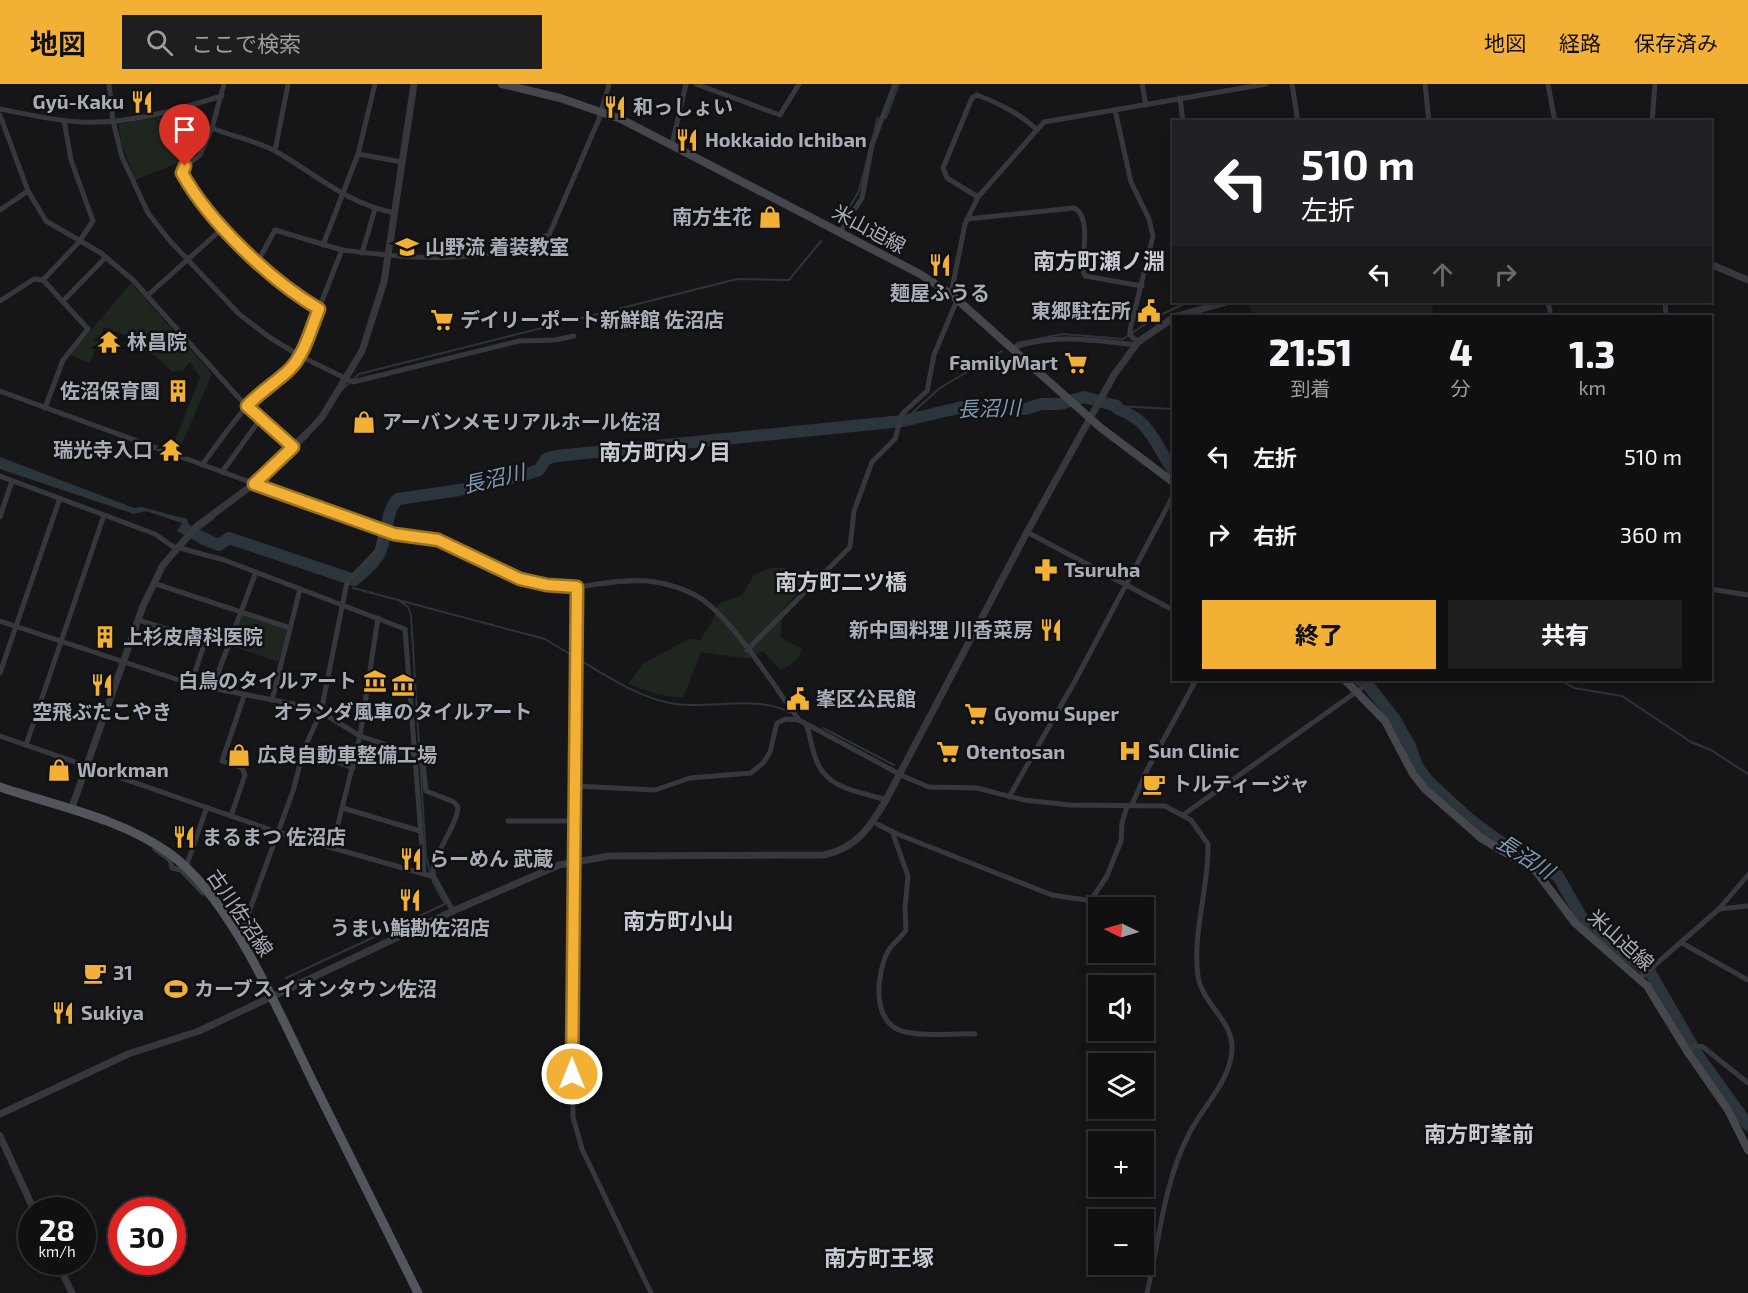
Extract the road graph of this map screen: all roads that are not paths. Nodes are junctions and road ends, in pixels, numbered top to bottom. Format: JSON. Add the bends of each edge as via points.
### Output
{"nodes":[{"id":1,"x":109,"y":84,"type":"edge"},
{"id":2,"x":224,"y":84,"type":"edge"},
{"id":3,"x":288,"y":84,"type":"edge"},
{"id":4,"x":375,"y":84,"type":"edge"},
{"id":5,"x":414,"y":84,"type":"edge"},
{"id":6,"x":502,"y":84,"type":"edge"},
{"id":7,"x":609,"y":84,"type":"edge"},
{"id":8,"x":686,"y":84,"type":"edge"},
{"id":9,"x":696,"y":84,"type":"edge"},
{"id":10,"x":799,"y":84,"type":"edge"},
{"id":11,"x":895,"y":84,"type":"edge"},
{"id":12,"x":1142,"y":84,"type":"edge"},
{"id":13,"x":1266,"y":84,"type":"edge"},
{"id":14,"x":1292,"y":84,"type":"edge"},
{"id":15,"x":1425,"y":84,"type":"edge"},
{"id":16,"x":1548,"y":84,"type":"edge"},
{"id":17,"x":1655,"y":84,"type":"edge"},
{"id":18,"x":1241,"y":86,"type":"edge"},
{"id":19,"x":222,"y":96,"type":"junction"},
{"id":20,"x":1180,"y":98,"type":"junction"},
{"id":21,"x":1146,"y":105,"type":"junction"},
{"id":22,"x":0,"y":108,"type":"edge"},
{"id":23,"x":1115,"y":110,"type":"junction"},
{"id":24,"x":600,"y":111,"type":"junction"},
{"id":25,"x":0,"y":116,"type":"edge"},
{"id":26,"x":64,"y":120,"type":"junction"},
{"id":27,"x":1183,"y":120,"type":"edge"},
{"id":28,"x":1298,"y":120,"type":"edge"},
{"id":29,"x":1429,"y":120,"type":"edge"},
{"id":30,"x":1554,"y":120,"type":"edge"},
{"id":31,"x":1652,"y":120,"type":"edge"},
{"id":32,"x":112,"y":121,"type":"junction"},
{"id":33,"x":212,"y":128,"type":"junction"},
{"id":34,"x":1036,"y":130,"type":"junction"},
{"id":35,"x":672,"y":144,"type":"junction"},
{"id":36,"x":275,"y":151,"type":"junction"},
{"id":37,"x":358,"y":154,"type":"junction"},
{"id":38,"x":402,"y":162,"type":"junction"},
{"id":39,"x":28,"y":191,"type":"junction"},
{"id":40,"x":342,"y":194,"type":"junction"},
{"id":41,"x":978,"y":196,"type":"junction"},
{"id":42,"x":375,"y":209,"type":"junction"},
{"id":43,"x":0,"y":210,"type":"edge"},
{"id":44,"x":395,"y":213,"type":"junction"},
{"id":45,"x":967,"y":219,"type":"junction"},
{"id":46,"x":224,"y":227,"type":"junction"},
{"id":47,"x":838,"y":231,"type":"junction"},
{"id":48,"x":79,"y":242,"type":"junction"},
{"id":49,"x":322,"y":245,"type":"junction"},
{"id":50,"x":342,"y":250,"type":"junction"},
{"id":51,"x":362,"y":253,"type":"junction"},
{"id":52,"x":389,"y":255,"type":"junction"},
{"id":53,"x":106,"y":257,"type":"junction"},
{"id":54,"x":188,"y":260,"type":"junction"},
{"id":55,"x":257,"y":263,"type":"junction"},
{"id":56,"x":1712,"y":265,"type":"edge"},
{"id":57,"x":43,"y":280,"type":"junction"},
{"id":58,"x":1748,"y":280,"type":"edge"},
{"id":59,"x":1142,"y":286,"type":"junction"},
{"id":60,"x":147,"y":296,"type":"junction"},
{"id":61,"x":954,"y":297,"type":"junction"},
{"id":62,"x":0,"y":301,"type":"edge"},
{"id":63,"x":63,"y":302,"type":"junction"},
{"id":64,"x":1224,"y":303,"type":"edge"},
{"id":65,"x":319,"y":309,"type":"junction"},
{"id":66,"x":1182,"y":315,"type":"edge"},
{"id":67,"x":1172,"y":319,"type":"edge"},
{"id":68,"x":574,"y":336,"type":"dead end"},
{"id":69,"x":1134,"y":340,"type":"junction"},
{"id":70,"x":1012,"y":348,"type":"junction"},
{"id":71,"x":300,"y":356,"type":"junction"},
{"id":72,"x":347,"y":379,"type":"junction"},
{"id":73,"x":0,"y":391,"type":"edge"},
{"id":74,"x":247,"y":406,"type":"junction"},
{"id":75,"x":45,"y":408,"type":"junction"},
{"id":76,"x":261,"y":418,"type":"junction"},
{"id":77,"x":1091,"y":419,"type":"junction"},
{"id":78,"x":293,"y":447,"type":"junction"},
{"id":79,"x":202,"y":465,"type":"junction"},
{"id":80,"x":222,"y":472,"type":"junction"},
{"id":81,"x":0,"y":476,"type":"edge"},
{"id":82,"x":12,"y":481,"type":"junction"},
{"id":83,"x":1172,"y":481,"type":"edge"},
{"id":84,"x":254,"y":484,"type":"junction"},
{"id":85,"x":60,"y":498,"type":"junction"},
{"id":86,"x":1172,"y":498,"type":"edge"},
{"id":87,"x":104,"y":515,"type":"junction"},
{"id":88,"x":0,"y":517,"type":"edge"},
{"id":89,"x":385,"y":531,"type":"junction"},
{"id":90,"x":1027,"y":532,"type":"junction"},
{"id":91,"x":177,"y":546,"type":"junction"},
{"id":92,"x":256,"y":572,"type":"junction"},
{"id":93,"x":153,"y":583,"type":"junction"},
{"id":94,"x":1125,"y":584,"type":"junction"},
{"id":95,"x":577,"y":587,"type":"junction"},
{"id":96,"x":300,"y":589,"type":"junction"},
{"id":97,"x":1712,"y":589,"type":"edge"},
{"id":98,"x":1748,"y":595,"type":"edge"},
{"id":99,"x":342,"y":605,"type":"junction"},
{"id":100,"x":1172,"y":609,"type":"edge"},
{"id":101,"x":242,"y":612,"type":"junction"},
{"id":102,"x":378,"y":618,"type":"junction"},
{"id":103,"x":138,"y":620,"type":"junction"},
{"id":104,"x":0,"y":621,"type":"edge"},
{"id":105,"x":16,"y":626,"type":"junction"},
{"id":106,"x":290,"y":628,"type":"junction"},
{"id":107,"x":62,"y":642,"type":"junction"},
{"id":108,"x":747,"y":650,"type":"junction"},
{"id":109,"x":124,"y":664,"type":"junction"},
{"id":110,"x":0,"y":673,"type":"edge"},
{"id":111,"x":1195,"y":681,"type":"edge"},
{"id":112,"x":1346,"y":681,"type":"edge"},
{"id":113,"x":1372,"y":681,"type":"edge"},
{"id":114,"x":190,"y":684,"type":"junction"},
{"id":115,"x":212,"y":689,"type":"junction"},
{"id":116,"x":1358,"y":690,"type":"junction"},
{"id":117,"x":244,"y":696,"type":"junction"},
{"id":118,"x":272,"y":700,"type":"junction"},
{"id":119,"x":321,"y":712,"type":"junction"},
{"id":120,"x":799,"y":720,"type":"junction"},
{"id":121,"x":806,"y":724,"type":"junction"},
{"id":122,"x":0,"y":736,"type":"edge"},
{"id":123,"x":360,"y":736,"type":"junction"},
{"id":124,"x":27,"y":745,"type":"junction"},
{"id":125,"x":304,"y":749,"type":"junction"},
{"id":126,"x":416,"y":753,"type":"junction"},
{"id":127,"x":88,"y":766,"type":"junction"},
{"id":128,"x":353,"y":768,"type":"junction"},
{"id":129,"x":900,"y":774,"type":"junction"},
{"id":130,"x":574,"y":786,"type":"junction"},
{"id":131,"x":0,"y":787,"type":"edge"},
{"id":132,"x":1009,"y":797,"type":"junction"},
{"id":133,"x":886,"y":800,"type":"junction"},
{"id":134,"x":1130,"y":805,"type":"junction"},
{"id":135,"x":207,"y":807,"type":"junction"},
{"id":136,"x":343,"y":808,"type":"junction"},
{"id":137,"x":71,"y":810,"type":"junction"},
{"id":138,"x":1183,"y":815,"type":"junction"},
{"id":139,"x":231,"y":816,"type":"junction"},
{"id":140,"x":508,"y":821,"type":"dead end"},
{"id":141,"x":574,"y":821,"type":"junction"},
{"id":142,"x":877,"y":824,"type":"dead end"},
{"id":143,"x":131,"y":831,"type":"junction"},
{"id":144,"x":420,"y":831,"type":"junction"},
{"id":145,"x":892,"y":831,"type":"junction"},
{"id":146,"x":277,"y":832,"type":"junction"},
{"id":147,"x":333,"y":848,"type":"junction"},
{"id":148,"x":574,"y":861,"type":"junction"},
{"id":149,"x":186,"y":867,"type":"junction"},
{"id":150,"x":1748,"y":875,"type":"edge"},
{"id":151,"x":429,"y":876,"type":"junction"},
{"id":152,"x":1748,"y":906,"type":"edge"},
{"id":153,"x":219,"y":909,"type":"junction"},
{"id":154,"x":1719,"y":909,"type":"junction"},
{"id":155,"x":453,"y":911,"type":"junction"},
{"id":156,"x":237,"y":934,"type":"junction"},
{"id":157,"x":1680,"y":944,"type":"junction"},
{"id":158,"x":1643,"y":976,"type":"junction"},
{"id":159,"x":1748,"y":980,"type":"edge"},
{"id":160,"x":271,"y":996,"type":"junction"},
{"id":161,"x":975,"y":1034,"type":"dead end"},
{"id":162,"x":1690,"y":1049,"type":"junction"},
{"id":163,"x":1748,"y":1083,"type":"edge"},
{"id":164,"x":0,"y":1114,"type":"edge"},
{"id":165,"x":0,"y":1136,"type":"edge"},
{"id":166,"x":1748,"y":1149,"type":"edge"},
{"id":167,"x":28,"y":1197,"type":"edge"},
{"id":168,"x":63,"y":1275,"type":"edge"},
{"id":169,"x":72,"y":1293,"type":"edge"},
{"id":170,"x":418,"y":1293,"type":"edge"},
{"id":171,"x":651,"y":1293,"type":"edge"},
{"id":172,"x":1148,"y":1293,"type":"edge"}],
"edges":[{"from":1,"to":32,"type":"street"},
{"from":2,"to":19,"type":"street"},
{"from":3,"to":36,"type":"street"},
{"from":4,"to":37,"type":"street"},
{"from":5,"to":38,"type":"street"},
{"from":6,"to":24,"type":"main road","name":"米山迫線"},
{"from":7,"to":24,"type":"street"},
{"from":8,"to":35,"type":"street"},
{"from":9,"to":10,"type":"street","via":[[780,115]]},
{"from":11,"to":47,"type":"street","via":[[872,145],[862,198]]},
{"from":12,"to":21,"type":"street"},
{"from":13,"to":18,"type":"street"},
{"from":14,"to":28,"type":"street"},
{"from":15,"to":29,"type":"street"},
{"from":16,"to":30,"type":"street"},
{"from":17,"to":31,"type":"street"},
{"from":18,"to":20,"type":"street"},
{"from":19,"to":32,"type":"street","via":[[162,114]]},
{"from":19,"to":33,"type":"street"},
{"from":20,"to":21,"type":"street"},
{"from":20,"to":27,"type":"street"},
{"from":21,"to":23,"type":"street"},
{"from":22,"to":26,"type":"street"},
{"from":23,"to":34,"type":"street","via":[[1044,122]]},
{"from":23,"to":59,"type":"street","via":[[1131,182],[1153,236]]},
{"from":24,"to":35,"type":"main road","name":"米山迫線"},
{"from":24,"to":52,"type":"street","via":[[549,235],[493,252],[430,258]]},
{"from":25,"to":39,"type":"street"},
{"from":26,"to":32,"type":"street"},
{"from":26,"to":48,"type":"street","via":[[75,172],[93,215]]},
{"from":32,"to":54,"type":"street","via":[[136,192],[159,228]]},
{"from":33,"to":36,"type":"street"},
{"from":33,"to":46,"type":"street","via":[[200,155],[182,170],[200,201]]},
{"from":34,"to":41,"type":"street"},
{"from":34,"to":41,"type":"street","via":[[986,98],[972,98],[943,168],[947,178]]},
{"from":35,"to":47,"type":"main road","name":"米山迫線"},
{"from":36,"to":40,"type":"street"},
{"from":37,"to":38,"type":"street"},
{"from":37,"to":40,"type":"street"},
{"from":38,"to":44,"type":"street"},
{"from":39,"to":43,"type":"street"},
{"from":39,"to":48,"type":"street","via":[[50,225]]},
{"from":40,"to":42,"type":"street"},
{"from":40,"to":49,"type":"street"},
{"from":41,"to":45,"type":"street"},
{"from":42,"to":44,"type":"street"},
{"from":42,"to":51,"type":"street"},
{"from":44,"to":52,"type":"street"},
{"from":45,"to":59,"type":"street","via":[[1074,208],[1083,221],[1085,276]]},
{"from":45,"to":61,"type":"street"},
{"from":46,"to":54,"type":"street"},
{"from":46,"to":55,"type":"street"},
{"from":47,"to":61,"type":"main road","name":"米山迫線","via":[[920,274]]},
{"from":48,"to":53,"type":"street"},
{"from":48,"to":57,"type":"street"},
{"from":49,"to":50,"type":"street"},
{"from":49,"to":55,"type":"street","via":[[275,230]]},
{"from":50,"to":51,"type":"street"},
{"from":50,"to":65,"type":"street"},
{"from":51,"to":52,"type":"street"},
{"from":52,"to":72,"type":"street","via":[[371,330]]},
{"from":53,"to":60,"type":"street"},
{"from":53,"to":63,"type":"street"},
{"from":54,"to":60,"type":"street"},
{"from":54,"to":71,"type":"street","via":[[239,314]]},
{"from":55,"to":65,"type":"street"},
{"from":56,"to":58,"type":"street"},
{"from":57,"to":62,"type":"street","via":[[37,278]]},
{"from":57,"to":63,"type":"street"},
{"from":59,"to":69,"type":"street"},
{"from":60,"to":74,"type":"street"},
{"from":61,"to":70,"type":"main road","name":"米山迫線"},
{"from":61,"to":108,"type":"street","via":[[934,355],[927,391],[906,409],[895,439],[872,462],[854,511],[850,547]]},
{"from":63,"to":75,"type":"street","via":[[88,329],[63,360]]},
{"from":64,"to":66,"type":"street"},
{"from":65,"to":71,"type":"street"},
{"from":67,"to":69,"type":"street"},
{"from":68,"to":72,"type":"street","via":[[519,341],[353,382]]},
{"from":69,"to":70,"type":"street","via":[[1042,339]]},
{"from":69,"to":77,"type":"street"},
{"from":70,"to":77,"type":"main road","name":"米山迫線"},
{"from":71,"to":72,"type":"street"},
{"from":71,"to":74,"type":"street","via":[[292,368],[264,387]]},
{"from":72,"to":78,"type":"street","via":[[322,417]]},
{"from":73,"to":75,"type":"street"},
{"from":74,"to":76,"type":"street"},
{"from":74,"to":79,"type":"street"},
{"from":75,"to":79,"type":"street"},
{"from":76,"to":78,"type":"street"},
{"from":76,"to":80,"type":"street"},
{"from":77,"to":83,"type":"main road","name":"米山迫線"},
{"from":77,"to":90,"type":"street"},
{"from":78,"to":84,"type":"street"},
{"from":79,"to":80,"type":"street"},
{"from":80,"to":84,"type":"street"},
{"from":81,"to":82,"type":"street"},
{"from":82,"to":85,"type":"street"},
{"from":82,"to":88,"type":"street"},
{"from":84,"to":89,"type":"street"},
{"from":84,"to":91,"type":"street","via":[[197,526]]},
{"from":85,"to":87,"type":"street"},
{"from":85,"to":105,"type":"street"},
{"from":86,"to":94,"type":"street"},
{"from":87,"to":91,"type":"street"},
{"from":87,"to":107,"type":"street"},
{"from":89,"to":95,"type":"street","via":[[438,540],[529,582]]},
{"from":89,"to":99,"type":"street","via":[[377,551],[349,579]]},
{"from":90,"to":94,"type":"street"},
{"from":90,"to":129,"type":"street"},
{"from":91,"to":92,"type":"street"},
{"from":91,"to":93,"type":"street"},
{"from":92,"to":96,"type":"street"},
{"from":92,"to":101,"type":"street"},
{"from":93,"to":101,"type":"street"},
{"from":93,"to":103,"type":"street"},
{"from":94,"to":100,"type":"street"},
{"from":94,"to":132,"type":"street"},
{"from":95,"to":108,"type":"street","via":[[637,581],[680,589],[708,604]]},
{"from":95,"to":130,"type":"street"},
{"from":96,"to":99,"type":"street"},
{"from":96,"to":106,"type":"street"},
{"from":97,"to":98,"type":"street"},
{"from":99,"to":102,"type":"street"},
{"from":99,"to":119,"type":"street"},
{"from":101,"to":106,"type":"street"},
{"from":101,"to":115,"type":"street"},
{"from":102,"to":123,"type":"street"},
{"from":102,"to":126,"type":"street","via":[[406,632]]},
{"from":103,"to":109,"type":"street"},
{"from":103,"to":114,"type":"street","via":[[202,640],[204,645]]},
{"from":104,"to":105,"type":"street"},
{"from":105,"to":107,"type":"street"},
{"from":105,"to":110,"type":"street"},
{"from":106,"to":118,"type":"street"},
{"from":107,"to":109,"type":"street"},
{"from":107,"to":124,"type":"street"},
{"from":108,"to":120,"type":"street"},
{"from":109,"to":114,"type":"street"},
{"from":109,"to":127,"type":"street"},
{"from":111,"to":134,"type":"street"},
{"from":112,"to":116,"type":"main road","name":"米山迫線"},
{"from":113,"to":116,"type":"street"},
{"from":114,"to":115,"type":"street"},
{"from":115,"to":117,"type":"street"},
{"from":116,"to":138,"type":"street"},
{"from":116,"to":158,"type":"main road","name":"米山迫線","via":[[1385,721],[1425,789],[1481,838],[1536,871],[1580,928]]},
{"from":117,"to":118,"type":"street"},
{"from":117,"to":139,"type":"street","via":[[222,761],[242,768],[245,775]]},
{"from":118,"to":119,"type":"street"},
{"from":119,"to":123,"type":"street"},
{"from":119,"to":125,"type":"street"},
{"from":120,"to":121,"type":"street"},
{"from":120,"to":130,"type":"street","via":[[777,723],[770,752],[751,773],[690,778],[655,790]]},
{"from":121,"to":129,"type":"street"},
{"from":121,"to":133,"type":"street","via":[[818,765],[832,781]]},
{"from":122,"to":124,"type":"street"},
{"from":123,"to":126,"type":"street"},
{"from":123,"to":128,"type":"street"},
{"from":124,"to":127,"type":"street"},
{"from":125,"to":128,"type":"street"},
{"from":125,"to":146,"type":"street"},
{"from":126,"to":144,"type":"street"},
{"from":126,"to":151,"type":"street","via":[[426,791],[458,807]]},
{"from":127,"to":135,"type":"street"},
{"from":127,"to":137,"type":"street"},
{"from":128,"to":136,"type":"street"},
{"from":129,"to":132,"type":"street","via":[[929,787],[977,788]]},
{"from":129,"to":133,"type":"street"},
{"from":130,"to":141,"type":"street"},
{"from":131,"to":137,"type":"main road","name":"古川佐沼線"},
{"from":132,"to":134,"type":"street","via":[[1070,806]]},
{"from":133,"to":148,"type":"street","via":[[865,834],[834,853],[609,856]]},
{"from":134,"to":138,"type":"street","via":[[1165,806]]},
{"from":134,"to":145,"type":"street","via":[[1107,876],[1093,897],[1086,900],[1052,895]]},
{"from":135,"to":139,"type":"street"},
{"from":135,"to":149,"type":"street"},
{"from":136,"to":144,"type":"street"},
{"from":136,"to":147,"type":"street"},
{"from":137,"to":143,"type":"main road","name":"古川佐沼線"},
{"from":138,"to":172,"type":"street","via":[[1208,844],[1197,953],[1199,983],[1227,1028],[1232,1048],[1227,1072],[1189,1134],[1164,1202]]},
{"from":139,"to":146,"type":"street"},
{"from":140,"to":141,"type":"street"},
{"from":141,"to":148,"type":"street"},
{"from":142,"to":145,"type":"street"},
{"from":143,"to":149,"type":"main road","name":"古川佐沼線"},
{"from":143,"to":153,"type":"street","via":[[170,860],[172,868],[181,870]]},
{"from":144,"to":151,"type":"street"},
{"from":145,"to":161,"type":"street","via":[[908,886],[906,930],[887,953],[878,988],[885,1017],[897,1029],[909,1032]]},
{"from":146,"to":147,"type":"street"},
{"from":146,"to":156,"type":"street","via":[[244,926]]},
{"from":147,"to":151,"type":"street"},
{"from":148,"to":155,"type":"street"},
{"from":148,"to":171,"type":"street","via":[[573,1117],[582,1149]]},
{"from":149,"to":153,"type":"main road","name":"古川佐沼線"},
{"from":150,"to":154,"type":"street"},
{"from":151,"to":155,"type":"street"},
{"from":152,"to":154,"type":"street"},
{"from":153,"to":156,"type":"main road","name":"古川佐沼線"},
{"from":154,"to":157,"type":"street"},
{"from":155,"to":160,"type":"street"},
{"from":156,"to":160,"type":"main road","name":"古川佐沼線"},
{"from":157,"to":158,"type":"street"},
{"from":157,"to":159,"type":"street"},
{"from":158,"to":162,"type":"main road","name":"米山迫線"},
{"from":160,"to":164,"type":"street","via":[[199,1031],[128,1054]]},
{"from":160,"to":170,"type":"main road","name":"古川佐沼線"},
{"from":162,"to":163,"type":"street","via":[[1707,1050]]},
{"from":162,"to":166,"type":"main road","name":"米山迫線"},
{"from":165,"to":167,"type":"street"},
{"from":168,"to":169,"type":"street"}]}
